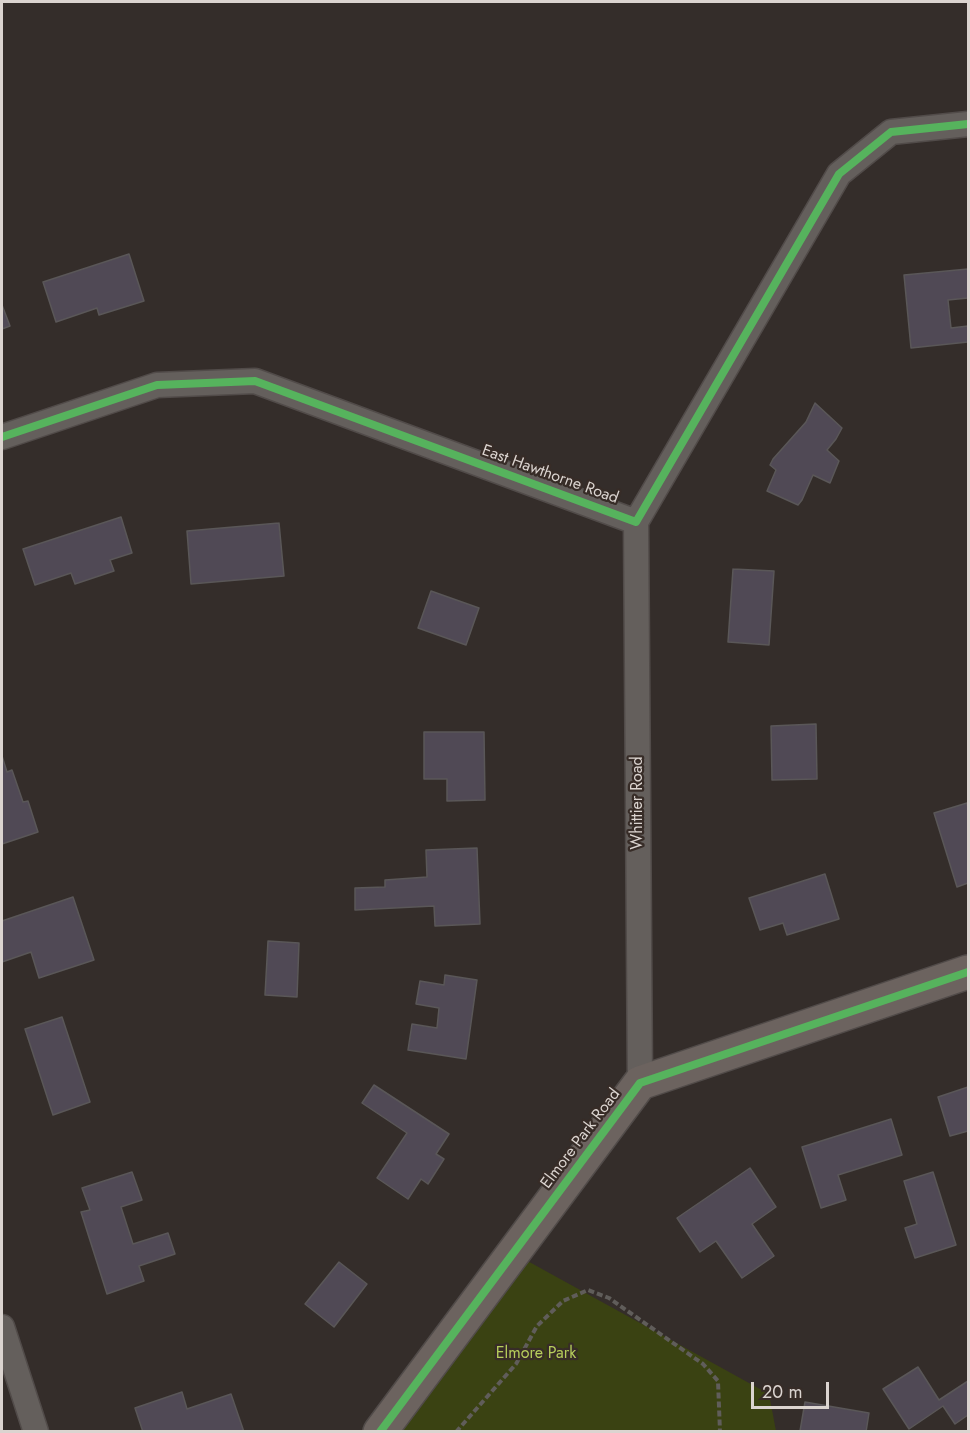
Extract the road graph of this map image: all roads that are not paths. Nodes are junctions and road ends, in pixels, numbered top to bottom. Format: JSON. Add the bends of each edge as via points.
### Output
{"nodes":[{"id":1,"x":969,"y":124,"type":"edge"},
{"id":2,"x":2,"y":437,"type":"edge"},
{"id":3,"x":636,"y":522,"type":"junction"},
{"id":4,"x":969,"y":972,"type":"edge"},
{"id":5,"x":639,"y":1083,"type":"junction"},
{"id":6,"x":2,"y":1327,"type":"edge"},
{"id":7,"x":36,"y":1431,"type":"edge"},
{"id":8,"x":380,"y":1431,"type":"edge"}],
"edges":[{"from":1,"to":3,"type":"street","via":[[891,132],[839,174]]},
{"from":2,"to":3,"type":"street","name":"East Hawthorne Road","via":[[157,385],[255,381]]},
{"from":3,"to":5,"type":"street","name":"Whittier Road"},
{"from":4,"to":5,"type":"street","name":"Elmore Park Road"},
{"from":5,"to":8,"type":"street","name":"Elmore Park Road"},
{"from":6,"to":7,"type":"street"}]}
